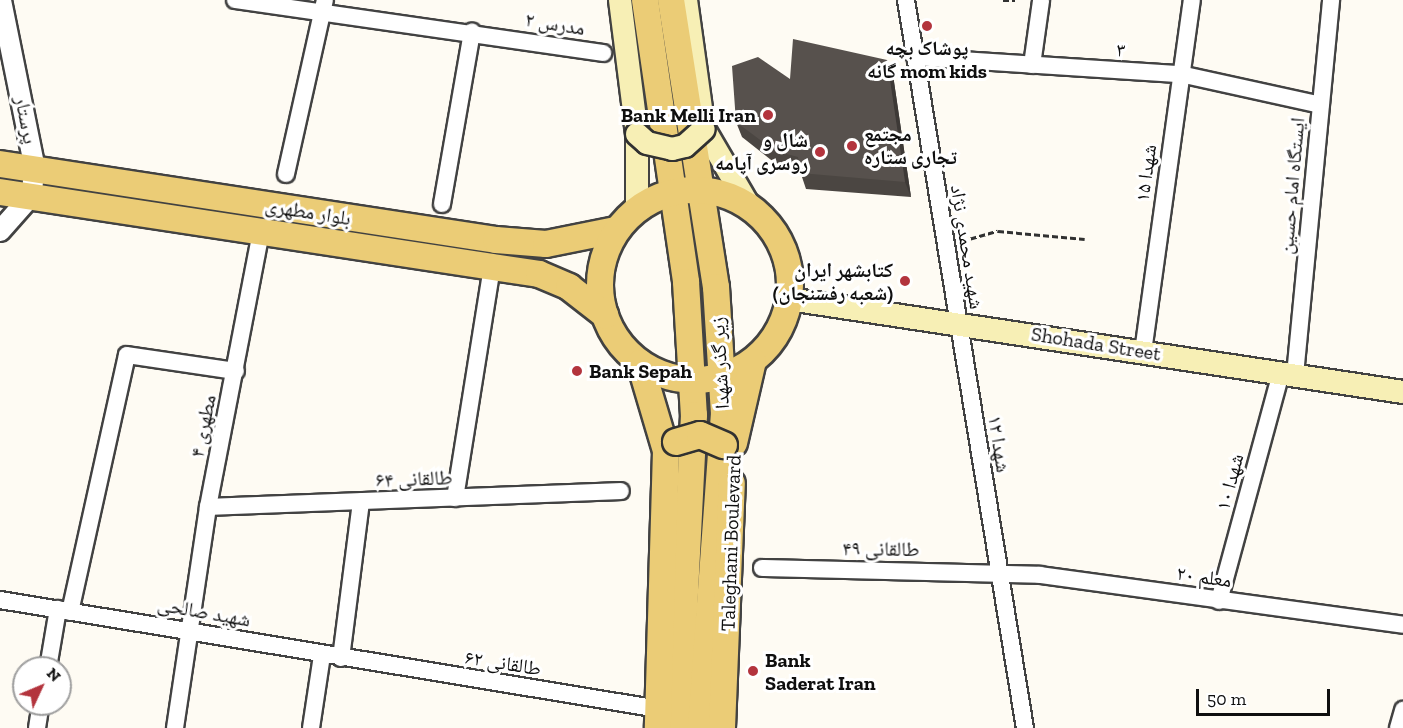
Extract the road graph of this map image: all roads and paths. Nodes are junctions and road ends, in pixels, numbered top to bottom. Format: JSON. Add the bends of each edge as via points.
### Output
{"nodes":[{"id":1,"x":1,"y":0,"type":"edge"},
{"id":2,"x":235,"y":0,"type":"edge"},
{"id":3,"x":620,"y":0,"type":"edge"},
{"id":4,"x":645,"y":0,"type":"edge"},
{"id":5,"x":671,"y":0,"type":"edge"},
{"id":6,"x":686,"y":0,"type":"edge"},
{"id":7,"x":906,"y":0,"type":"edge"},
{"id":8,"x":1003,"y":0,"type":"edge"},
{"id":9,"x":1015,"y":0,"type":"edge"},
{"id":10,"x":1192,"y":0,"type":"edge"},
{"id":11,"x":1330,"y":0,"type":"edge"},
{"id":12,"x":1041,"y":1,"type":"edge"},
{"id":13,"x":324,"y":7,"type":"edge"},
{"id":14,"x":472,"y":32,"type":"junction"},
{"id":15,"x":603,"y":53,"type":"dead end"},
{"id":16,"x":915,"y":57,"type":"junction"},
{"id":17,"x":1032,"y":65,"type":"junction"},
{"id":18,"x":1180,"y":75,"type":"junction"},
{"id":19,"x":1321,"y":105,"type":"junction"},
{"id":20,"x":704,"y":129,"type":"junction"},
{"id":21,"x":638,"y":134,"type":"junction"},
{"id":22,"x":0,"y":164,"type":"edge"},
{"id":23,"x":35,"y":169,"type":"junction"},
{"id":24,"x":286,"y":174,"type":"dead end"},
{"id":25,"x":0,"y":192,"type":"edge"},
{"id":26,"x":31,"y":196,"type":"junction"},
{"id":27,"x":442,"y":204,"type":"dead end"},
{"id":28,"x":749,"y":206,"type":"junction"},
{"id":29,"x":637,"y":208,"type":"junction"},
{"id":30,"x":616,"y":230,"type":"junction"},
{"id":31,"x":0,"y":231,"type":"edge"},
{"id":32,"x":261,"y":233,"type":"junction"},
{"id":33,"x":1085,"y":239,"type":"dead end"},
{"id":34,"x":946,"y":245,"type":"junction"},
{"id":35,"x":492,"y":266,"type":"junction"},
{"id":36,"x":789,"y":299,"type":"junction"},
{"id":37,"x":605,"y":315,"type":"junction"},
{"id":38,"x":958,"y":323,"type":"junction"},
{"id":39,"x":1143,"y":352,"type":"junction"},
{"id":40,"x":753,"y":361,"type":"junction"},
{"id":41,"x":640,"y":363,"type":"junction"},
{"id":42,"x":236,"y":371,"type":"junction"},
{"id":43,"x":1288,"y":374,"type":"junction"},
{"id":44,"x":1403,"y":392,"type":"edge"},
{"id":45,"x":671,"y":446,"type":"junction"},
{"id":46,"x":728,"y":450,"type":"junction"},
{"id":47,"x":621,"y":491,"type":"dead end"},
{"id":48,"x":455,"y":498,"type":"junction"},
{"id":49,"x":361,"y":501,"type":"junction"},
{"id":50,"x":208,"y":507,"type":"junction"},
{"id":51,"x":762,"y":568,"type":"dead end"},
{"id":52,"x":999,"y":572,"type":"junction"},
{"id":53,"x":0,"y":600,"type":"edge"},
{"id":54,"x":1219,"y":601,"type":"junction"},
{"id":55,"x":64,"y":610,"type":"junction"},
{"id":56,"x":1403,"y":625,"type":"edge"},
{"id":57,"x":189,"y":629,"type":"junction"},
{"id":58,"x":322,"y":655,"type":"junction"},
{"id":59,"x":51,"y":656,"type":"edge"},
{"id":60,"x":341,"y":658,"type":"junction"},
{"id":61,"x":1403,"y":710,"type":"edge"},
{"id":62,"x":658,"y":719,"type":"edge"},
{"id":63,"x":175,"y":728,"type":"edge"},
{"id":64,"x":311,"y":728,"type":"edge"},
{"id":65,"x":678,"y":728,"type":"edge"},
{"id":66,"x":701,"y":728,"type":"edge"},
{"id":67,"x":722,"y":728,"type":"edge"},
{"id":68,"x":1025,"y":728,"type":"edge"},
{"id":69,"x":1398,"y":728,"type":"edge"}],
"edges":[{"from":1,"to":23,"type":"street","name":"پرستار"},
{"from":2,"to":13,"type":"street","name":"مدرس ۲"},
{"from":3,"to":21,"type":"main road"},
{"from":4,"to":65,"type":"main road","name":"زیر گذر شهدا","via":[[686,282],[694,415]]},
{"from":5,"to":66,"type":"main road","name":"زیر گذر شهدا","via":[[716,287],[724,413]]},
{"from":6,"to":20,"type":"main road"},
{"from":7,"to":16,"type":"street","name":"شهید محمدی نژاد"},
{"from":8,"to":9,"type":"path"},
{"from":10,"to":18,"type":"street","name":"شهدا ۱۵"},
{"from":11,"to":19,"type":"street","name":"ایستگاه امام حسین"},
{"from":12,"to":17,"type":"street"},
{"from":13,"to":14,"type":"street","name":"مدرس ۲"},
{"from":13,"to":24,"type":"street"},
{"from":14,"to":15,"type":"street","name":"مدرس ۲"},
{"from":14,"to":27,"type":"street"},
{"from":16,"to":17,"type":"street","name":"۳"},
{"from":16,"to":34,"type":"street","name":"شهید محمدی نژاد"},
{"from":17,"to":18,"type":"street","name":"۳"},
{"from":18,"to":19,"type":"street","name":"۳"},
{"from":18,"to":39,"type":"street","name":"شهدا ۱۵"},
{"from":19,"to":43,"type":"street","name":"ایستگاه امام حسین"},
{"from":20,"to":21,"type":"main road","bridge":true,"via":[[672,149],[647,143]]},
{"from":20,"to":28,"type":"main road"},
{"from":21,"to":29,"type":"main road"},
{"from":22,"to":23,"type":"main road","name":"بلوار مطهری"},
{"from":23,"to":26,"type":"street","name":"پرستار"},
{"from":23,"to":30,"type":"main road","name":"بلوار مطهری","via":[[496,240],[546,244]]},
{"from":25,"to":26,"type":"main road","name":"بلوار مطهری"},
{"from":26,"to":31,"type":"street"},
{"from":26,"to":32,"type":"main road","name":"بلوار مطهری"},
{"from":28,"to":29,"type":"main road","via":[[722,194],[692,189],[663,195]]},
{"from":28,"to":36,"type":"main road","via":[[782,247]]},
{"from":29,"to":30,"type":"main road"},
{"from":30,"to":37,"type":"main road","via":[[604,257],[600,286]]},
{"from":32,"to":35,"type":"main road","name":"بلوار مطهری"},
{"from":32,"to":42,"type":"street","name":"مطهری ۴"},
{"from":33,"to":34,"type":"path","via":[[998,231]]},
{"from":34,"to":38,"type":"street","name":"شهید محمدی نژاد"},
{"from":35,"to":37,"type":"main road","name":"بلوار مطهری","via":[[539,274],[569,287]]},
{"from":35,"to":48,"type":"street"},
{"from":36,"to":38,"type":"main road","name":"Shohada Street"},
{"from":36,"to":40,"type":"main road","via":[[770,344]]},
{"from":37,"to":41,"type":"main road","via":[[619,342]]},
{"from":38,"to":39,"type":"main road","name":"Shohada Street"},
{"from":38,"to":52,"type":"street","name":"۱۲ شهدا"},
{"from":39,"to":43,"type":"main road","name":"Shohada Street"},
{"from":40,"to":41,"type":"main road","via":[[726,375],[697,380],[667,376]]},
{"from":40,"to":46,"type":"main road","name":"Taleghani Boulevard"},
{"from":41,"to":45,"type":"main road"},
{"from":42,"to":50,"type":"street","name":"مطهری ۴"},
{"from":42,"to":55,"type":"street","via":[[127,355]]},
{"from":43,"to":44,"type":"main road","name":"Shohada Street"},
{"from":43,"to":54,"type":"street","name":"شهدا ۱۰"},
{"from":45,"to":46,"type":"main road","bridge":true,"via":[[700,435]]},
{"from":45,"to":62,"type":"main road"},
{"from":46,"to":67,"type":"main road","name":"Taleghani Boulevard","via":[[733,552]]},
{"from":47,"to":48,"type":"street","name":"طالقانی ۶۴"},
{"from":48,"to":49,"type":"street","name":"طالقانی ۶۴"},
{"from":49,"to":50,"type":"street","name":"طالقانی ۶۴"},
{"from":49,"to":60,"type":"street"},
{"from":50,"to":57,"type":"street","name":"مطهری ۴"},
{"from":51,"to":52,"type":"street","name":"طالقانی ۴۹"},
{"from":52,"to":54,"type":"street","name":"معلم ۲۰"},
{"from":52,"to":68,"type":"street","name":"۱۲ شهدا"},
{"from":53,"to":55,"type":"street","name":"شهید صالحی"},
{"from":54,"to":56,"type":"street","name":"معلم ۲۰"},
{"from":55,"to":57,"type":"street","name":"شهید صالحی"},
{"from":55,"to":59,"type":"street"},
{"from":57,"to":58,"type":"street","name":"شهید صالحی"},
{"from":57,"to":63,"type":"street","name":"مطهری ۴"},
{"from":58,"to":60,"type":"street","name":"شهید صالحی"},
{"from":58,"to":64,"type":"street"},
{"from":60,"to":62,"type":"street","name":"طالقانی ۶۲"},
{"from":61,"to":69,"type":"street"}]}
